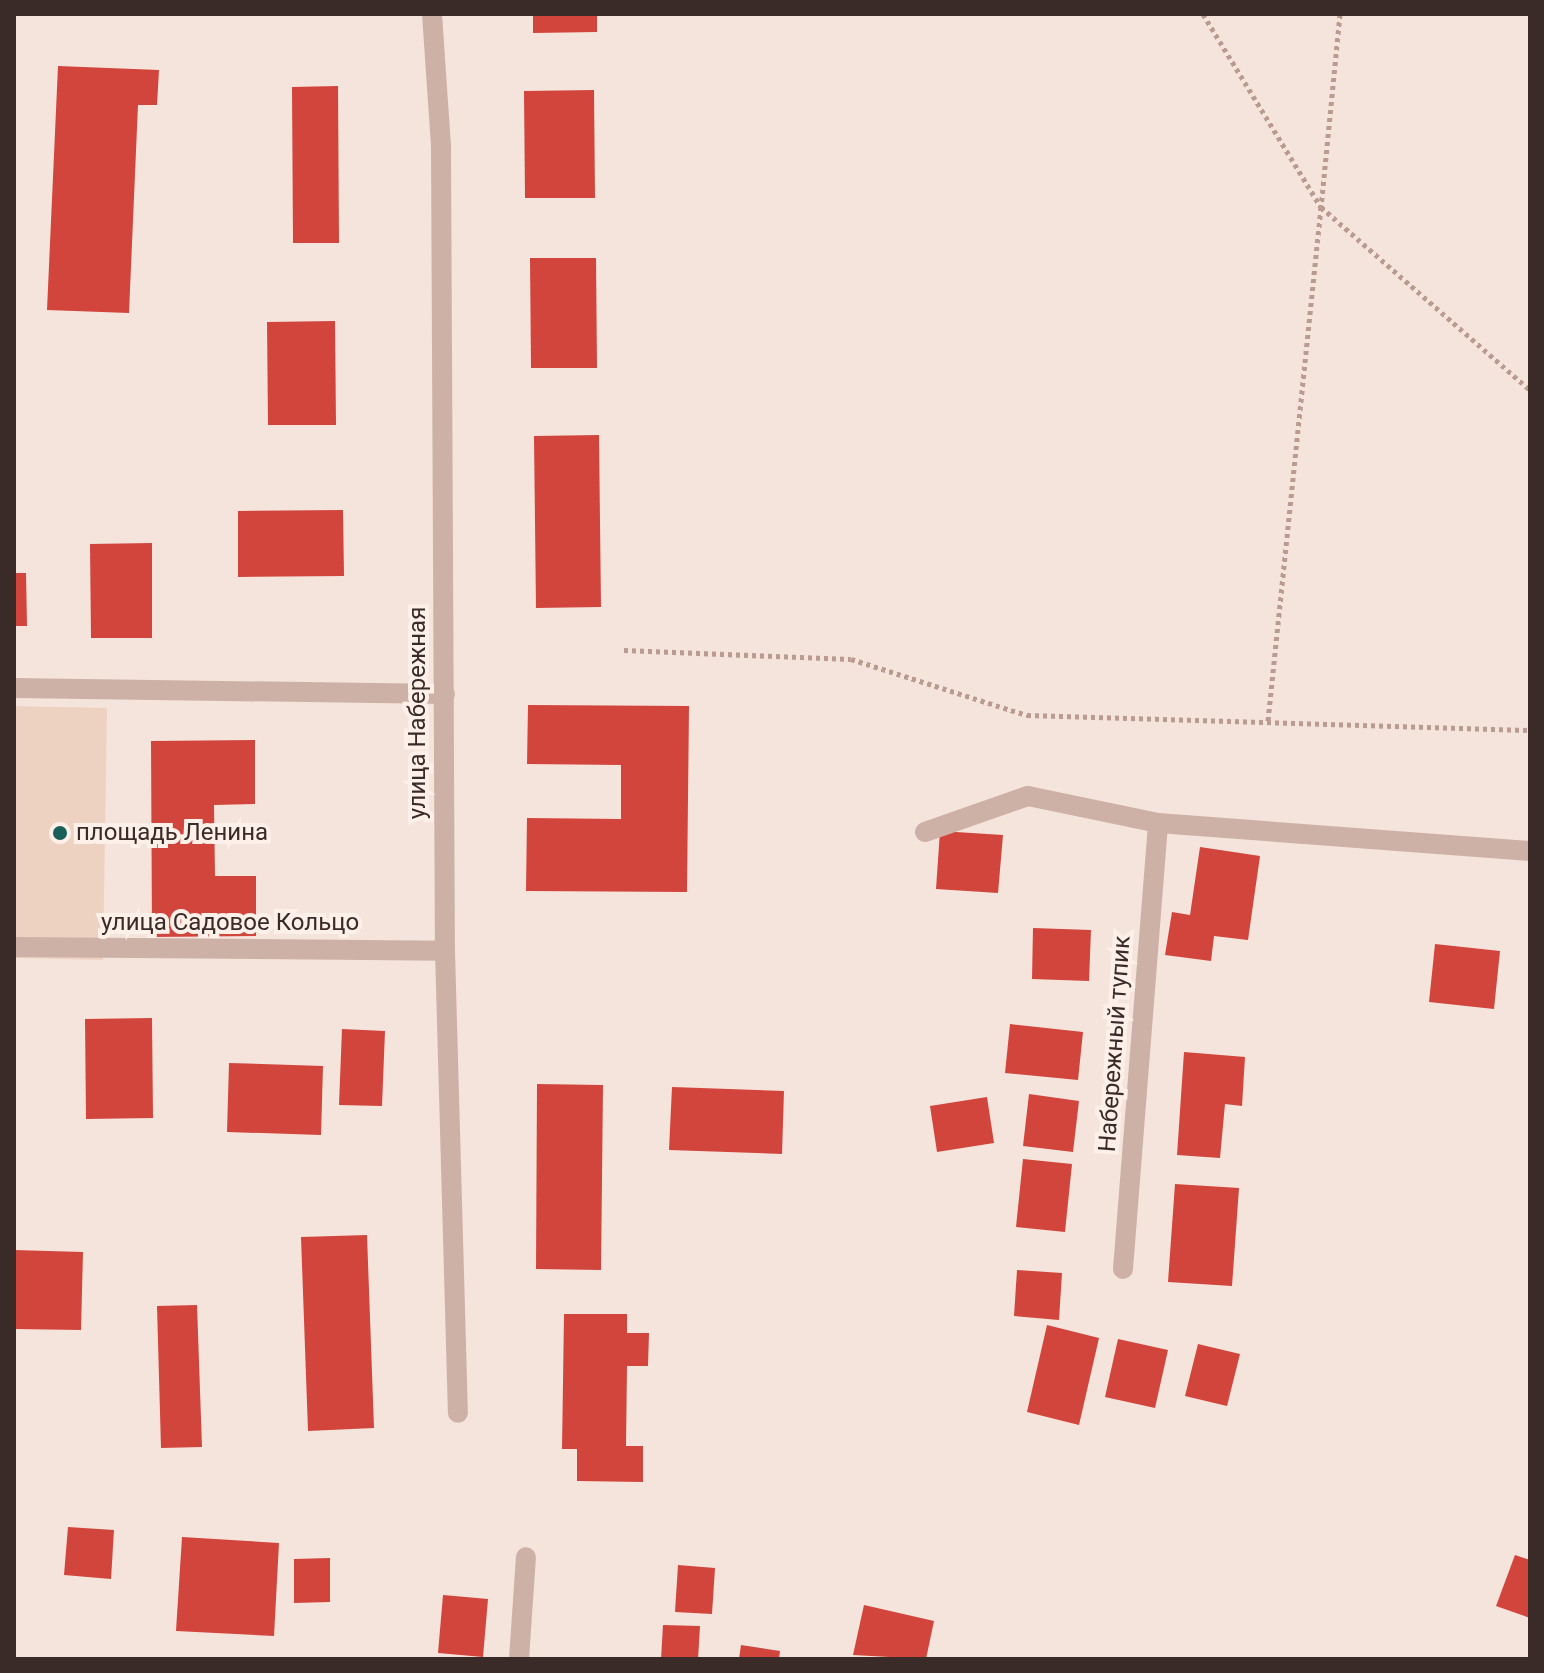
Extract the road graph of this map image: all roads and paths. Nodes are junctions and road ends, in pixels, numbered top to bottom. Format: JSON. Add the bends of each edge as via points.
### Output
{"nodes":[{"id":1,"x":432,"y":14,"type":"edge"},
{"id":2,"x":1203,"y":14,"type":"edge"},
{"id":3,"x":1340,"y":14,"type":"edge"},
{"id":4,"x":1321,"y":207,"type":"junction"},
{"id":5,"x":1530,"y":390,"type":"edge"},
{"id":6,"x":624,"y":650,"type":"dead end"},
{"id":7,"x":14,"y":688,"type":"edge"},
{"id":8,"x":445,"y":694,"type":"junction"},
{"id":9,"x":1268,"y":721,"type":"junction"},
{"id":10,"x":1530,"y":730,"type":"edge"},
{"id":11,"x":1158,"y":823,"type":"junction"},
{"id":12,"x":925,"y":832,"type":"dead end"},
{"id":13,"x":1530,"y":851,"type":"edge"},
{"id":14,"x":14,"y":947,"type":"edge"},
{"id":15,"x":445,"y":951,"type":"junction"},
{"id":16,"x":1123,"y":1269,"type":"dead end"},
{"id":17,"x":458,"y":1413,"type":"dead end"},
{"id":18,"x":526,"y":1557,"type":"dead end"},
{"id":19,"x":519,"y":1659,"type":"edge"}],
"edges":[{"from":1,"to":8,"type":"street","name":"улица Набережная","via":[[441,146]]},
{"from":2,"to":4,"type":"path"},
{"from":3,"to":4,"type":"path"},
{"from":4,"to":5,"type":"path"},
{"from":4,"to":9,"type":"path"},
{"from":6,"to":9,"type":"path","via":[[851,659],[1027,715]]},
{"from":7,"to":8,"type":"street"},
{"from":8,"to":15,"type":"street","name":"улица Набережная"},
{"from":9,"to":10,"type":"path"},
{"from":11,"to":12,"type":"street","via":[[1028,796]]},
{"from":11,"to":13,"type":"street"},
{"from":11,"to":16,"type":"street","name":"Набережный тупик"},
{"from":14,"to":15,"type":"street","name":"улица Садовое Кольцо"},
{"from":15,"to":17,"type":"street","name":"улица Набережная"},
{"from":18,"to":19,"type":"street"}]}
